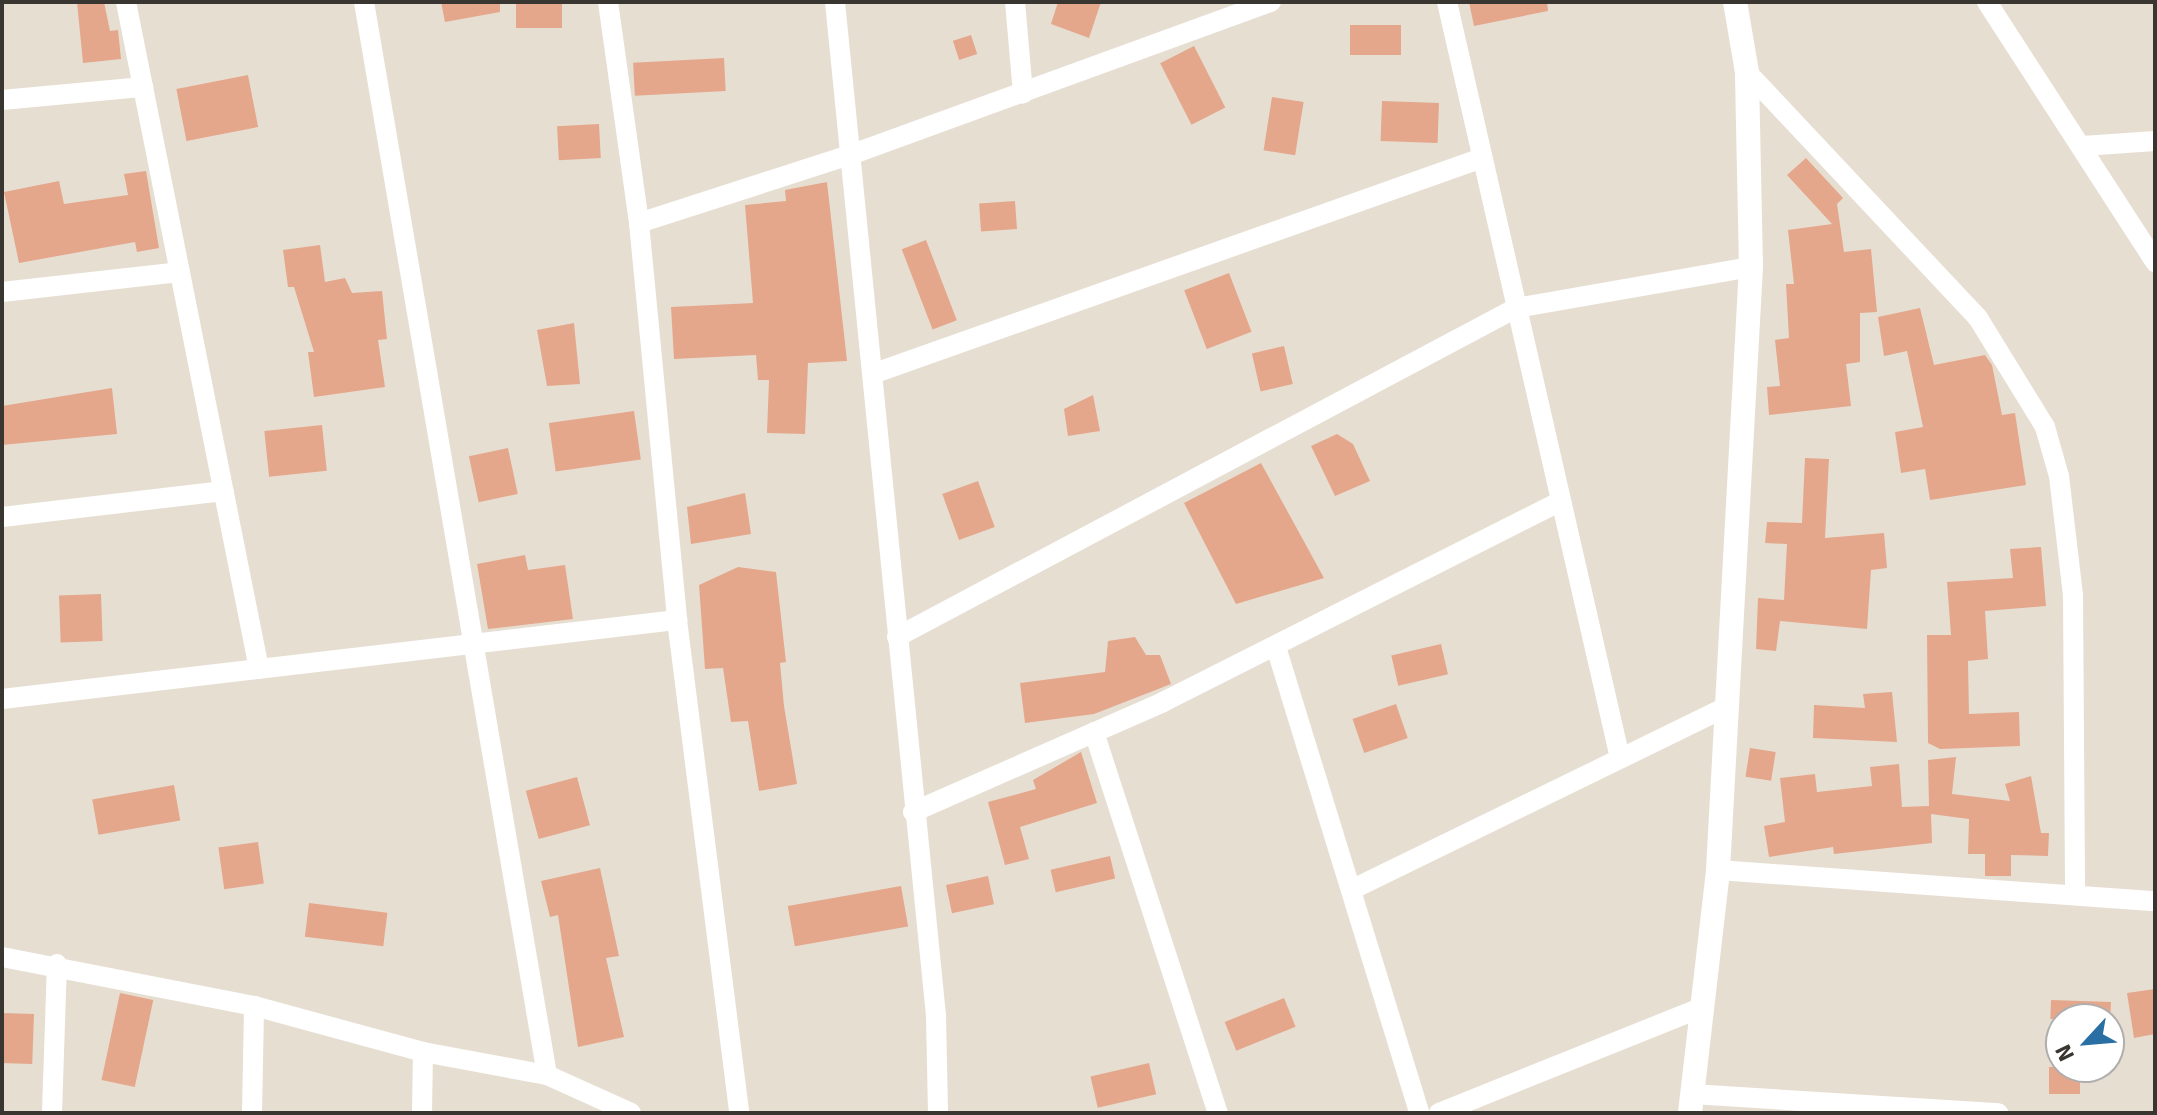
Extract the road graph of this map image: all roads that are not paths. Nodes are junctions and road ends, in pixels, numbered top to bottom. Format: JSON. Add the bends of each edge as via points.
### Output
{"nodes":[{"id":1,"x":126,"y":2,"type":"edge"},
{"id":2,"x":364,"y":2,"type":"edge"},
{"id":3,"x":608,"y":2,"type":"edge"},
{"id":4,"x":835,"y":2,"type":"edge"},
{"id":5,"x":1015,"y":2,"type":"edge"},
{"id":6,"x":1271,"y":2,"type":"edge"},
{"id":7,"x":1447,"y":2,"type":"edge"},
{"id":8,"x":1735,"y":2,"type":"edge"},
{"id":9,"x":1987,"y":2,"type":"edge"},
{"id":10,"x":1252,"y":6,"type":"edge"},
{"id":11,"x":1747,"y":72,"type":"junction"},
{"id":12,"x":143,"y":87,"type":"junction"},
{"id":13,"x":1023,"y":94,"type":"junction"},
{"id":14,"x":2,"y":100,"type":"edge"},
{"id":15,"x":2155,"y":141,"type":"edge"},
{"id":16,"x":2083,"y":146,"type":"junction"},
{"id":17,"x":850,"y":155,"type":"junction"},
{"id":18,"x":1482,"y":158,"type":"junction"},
{"id":19,"x":639,"y":223,"type":"junction"},
{"id":20,"x":2155,"y":262,"type":"edge"},
{"id":21,"x":1751,"y":267,"type":"junction"},
{"id":22,"x":179,"y":272,"type":"junction"},
{"id":23,"x":2,"y":292,"type":"edge"},
{"id":24,"x":1516,"y":308,"type":"junction"},
{"id":25,"x":875,"y":373,"type":"junction"},
{"id":26,"x":223,"y":491,"type":"junction"},
{"id":27,"x":1559,"y":502,"type":"junction"},
{"id":28,"x":2,"y":517,"type":"edge"},
{"id":29,"x":677,"y":620,"type":"junction"},
{"id":30,"x":897,"y":637,"type":"junction"},
{"id":31,"x":473,"y":644,"type":"junction"},
{"id":32,"x":1276,"y":647,"type":"junction"},
{"id":33,"x":259,"y":669,"type":"junction"},
{"id":34,"x":2,"y":699,"type":"edge"},
{"id":35,"x":1724,"y":708,"type":"junction"},
{"id":36,"x":1094,"y":732,"type":"junction"},
{"id":37,"x":1620,"y":758,"type":"junction"},
{"id":38,"x":913,"y":812,"type":"junction"},
{"id":39,"x":1718,"y":870,"type":"junction"},
{"id":40,"x":1351,"y":890,"type":"junction"},
{"id":41,"x":2075,"y":895,"type":"junction"},
{"id":42,"x":2155,"y":901,"type":"edge"},
{"id":43,"x":2,"y":957,"type":"edge"},
{"id":44,"x":57,"y":964,"type":"junction"},
{"id":45,"x":254,"y":1006,"type":"junction"},
{"id":46,"x":1700,"y":1008,"type":"junction"},
{"id":47,"x":423,"y":1052,"type":"junction"},
{"id":48,"x":547,"y":1075,"type":"junction"},
{"id":49,"x":1691,"y":1104,"type":"edge"},
{"id":50,"x":52,"y":1113,"type":"edge"},
{"id":51,"x":252,"y":1113,"type":"edge"},
{"id":52,"x":422,"y":1113,"type":"edge"},
{"id":53,"x":631,"y":1113,"type":"edge"},
{"id":54,"x":739,"y":1113,"type":"edge"},
{"id":55,"x":938,"y":1113,"type":"edge"},
{"id":56,"x":1218,"y":1113,"type":"edge"},
{"id":57,"x":1419,"y":1113,"type":"edge"},
{"id":58,"x":1439,"y":1113,"type":"edge"},
{"id":59,"x":1998,"y":1113,"type":"edge"}],
"edges":[{"from":1,"to":12,"type":"street"},
{"from":2,"to":31,"type":"street"},
{"from":3,"to":19,"type":"street"},
{"from":4,"to":17,"type":"street"},
{"from":5,"to":13,"type":"street"},
{"from":6,"to":10,"type":"street"},
{"from":7,"to":18,"type":"street"},
{"from":8,"to":11,"type":"street"},
{"from":9,"to":16,"type":"street"},
{"from":10,"to":13,"type":"street"},
{"from":11,"to":21,"type":"street"},
{"from":11,"to":41,"type":"street","via":[[1978,318],[2045,427],[2059,476],[2073,595]]},
{"from":12,"to":14,"type":"street"},
{"from":12,"to":22,"type":"street"},
{"from":13,"to":17,"type":"street"},
{"from":15,"to":16,"type":"street"},
{"from":16,"to":20,"type":"street"},
{"from":17,"to":19,"type":"street"},
{"from":17,"to":25,"type":"street"},
{"from":18,"to":24,"type":"street"},
{"from":18,"to":25,"type":"street"},
{"from":19,"to":29,"type":"street"},
{"from":21,"to":24,"type":"street"},
{"from":21,"to":35,"type":"street"},
{"from":22,"to":23,"type":"street"},
{"from":22,"to":26,"type":"street"},
{"from":24,"to":27,"type":"street"},
{"from":24,"to":30,"type":"street"},
{"from":25,"to":30,"type":"street"},
{"from":26,"to":28,"type":"street"},
{"from":26,"to":33,"type":"street"},
{"from":27,"to":32,"type":"street"},
{"from":27,"to":37,"type":"street"},
{"from":29,"to":31,"type":"street"},
{"from":29,"to":54,"type":"street"},
{"from":30,"to":38,"type":"street"},
{"from":31,"to":33,"type":"street"},
{"from":31,"to":48,"type":"street"},
{"from":32,"to":36,"type":"street"},
{"from":32,"to":40,"type":"street"},
{"from":33,"to":34,"type":"street"},
{"from":35,"to":37,"type":"street"},
{"from":35,"to":39,"type":"street"},
{"from":36,"to":38,"type":"street"},
{"from":36,"to":56,"type":"street"},
{"from":37,"to":40,"type":"street"},
{"from":38,"to":55,"type":"street","via":[[936,1016]]},
{"from":39,"to":41,"type":"street"},
{"from":39,"to":46,"type":"street"},
{"from":40,"to":57,"type":"street"},
{"from":41,"to":42,"type":"street"},
{"from":43,"to":44,"type":"street"},
{"from":44,"to":45,"type":"street"},
{"from":44,"to":50,"type":"street"},
{"from":45,"to":47,"type":"street"},
{"from":45,"to":51,"type":"street"},
{"from":46,"to":49,"type":"street"},
{"from":46,"to":58,"type":"street"},
{"from":47,"to":48,"type":"street"},
{"from":47,"to":52,"type":"street"},
{"from":48,"to":53,"type":"street"},
{"from":49,"to":59,"type":"street"}]}
